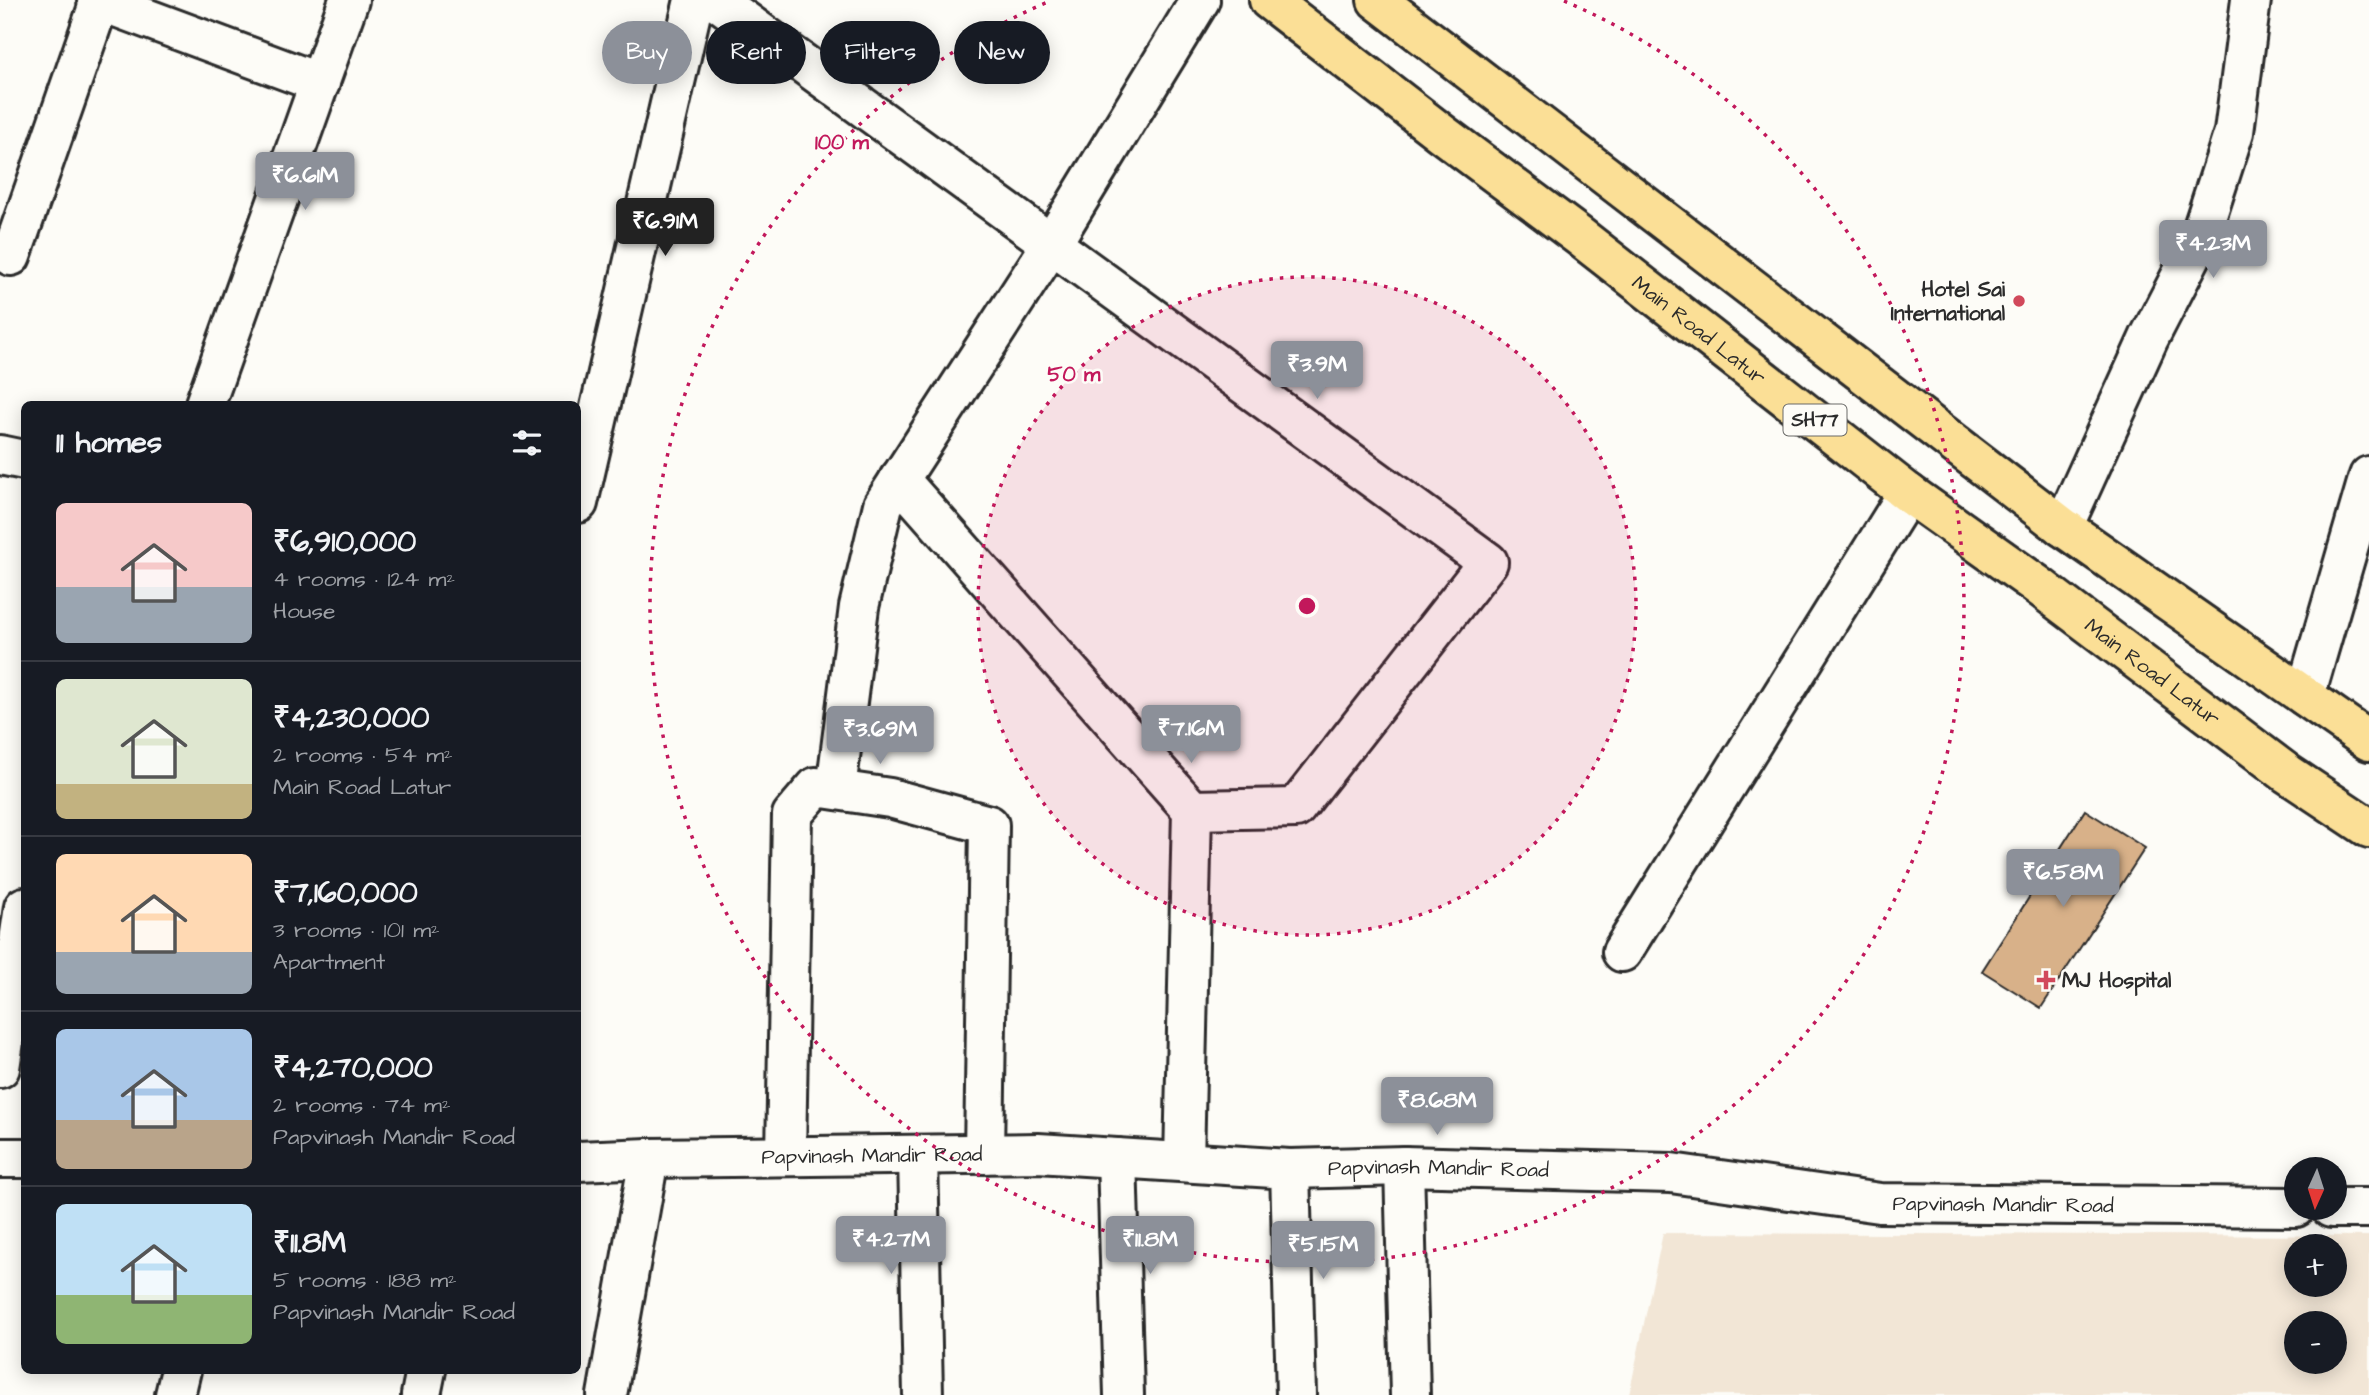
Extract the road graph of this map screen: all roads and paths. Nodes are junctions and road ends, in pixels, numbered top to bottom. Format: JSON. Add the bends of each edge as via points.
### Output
{"nodes":[{"id":1,"x":349,"y":0,"type":"edge"},
{"id":2,"x":694,"y":0,"type":"edge"},
{"id":3,"x":716,"y":0,"type":"edge"},
{"id":4,"x":1200,"y":0,"type":"edge"},
{"id":5,"x":1269,"y":0,"type":"edge"},
{"id":6,"x":1377,"y":0,"type":"edge"},
{"id":7,"x":2250,"y":0,"type":"edge"},
{"id":8,"x":98,"y":1,"type":"edge"},
{"id":9,"x":320,"y":83,"type":"junction"},
{"id":10,"x":1051,"y":245,"type":"junction"},
{"id":11,"x":11,"y":256,"type":"dead end"},
{"id":12,"x":206,"y":401,"type":"edge"},
{"id":13,"x":0,"y":456,"type":"edge"},
{"id":14,"x":21,"y":460,"type":"edge"},
{"id":15,"x":2369,"y":476,"type":"edge"},
{"id":16,"x":899,"y":479,"type":"junction"},
{"id":17,"x":581,"y":490,"type":"edge"},
{"id":18,"x":1908,"y":493,"type":"junction"},
{"id":19,"x":2063,"y":527,"type":"junction"},
{"id":20,"x":2305,"y":696,"type":"junction"},
{"id":21,"x":2369,"y":741,"type":"edge"},
{"id":22,"x":836,"y":789,"type":"junction"},
{"id":23,"x":1192,"y":810,"type":"junction"},
{"id":24,"x":2369,"y":828,"type":"edge"},
{"id":25,"x":21,"y":927,"type":"edge"},
{"id":26,"x":1622,"y":952,"type":"dead end"},
{"id":27,"x":0,"y":1068,"type":"edge"},
{"id":28,"x":984,"y":1154,"type":"junction"},
{"id":29,"x":918,"y":1155,"type":"junction"},
{"id":30,"x":786,"y":1156,"type":"junction"},
{"id":31,"x":0,"y":1158,"type":"edge"},
{"id":32,"x":21,"y":1158,"type":"edge"},
{"id":33,"x":649,"y":1158,"type":"junction"},
{"id":34,"x":1117,"y":1158,"type":"junction"},
{"id":35,"x":581,"y":1161,"type":"edge"},
{"id":36,"x":1184,"y":1162,"type":"junction"},
{"id":37,"x":1404,"y":1166,"type":"junction"},
{"id":38,"x":1290,"y":1169,"type":"junction"},
{"id":39,"x":2284,"y":1207,"type":"edge"},
{"id":40,"x":2347,"y":1208,"type":"edge"},
{"id":41,"x":2369,"y":1208,"type":"edge"},
{"id":42,"x":180,"y":1374,"type":"edge"},
{"id":43,"x":425,"y":1374,"type":"edge"},
{"id":44,"x":175,"y":1395,"type":"edge"},
{"id":45,"x":421,"y":1395,"type":"edge"},
{"id":46,"x":607,"y":1395,"type":"edge"},
{"id":47,"x":923,"y":1395,"type":"edge"},
{"id":48,"x":1124,"y":1395,"type":"edge"},
{"id":49,"x":1296,"y":1395,"type":"edge"},
{"id":50,"x":1410,"y":1395,"type":"edge"}],
"edges":[{"from":1,"to":9,"type":"street"},
{"from":2,"to":17,"type":"street"},
{"from":3,"to":10,"type":"street"},
{"from":4,"to":10,"type":"street"},
{"from":5,"to":18,"type":"main road","name":"Main Road Latur","number":"SH77"},
{"from":6,"to":19,"type":"main road"},
{"from":7,"to":19,"type":"street","via":[[2234,132],[2199,243],[2149,338]]},
{"from":8,"to":9,"type":"street"},
{"from":8,"to":11,"type":"street"},
{"from":9,"to":12,"type":"street"},
{"from":10,"to":16,"type":"street"},
{"from":10,"to":23,"type":"street","via":[[1488,562],[1296,808]]},
{"from":13,"to":14,"type":"street"},
{"from":15,"to":20,"type":"street"},
{"from":16,"to":22,"type":"street","via":[[883,505],[859,607]]},
{"from":16,"to":23,"type":"street"},
{"from":18,"to":24,"type":"main road","name":"Main Road Latur","number":"SH77","via":[[2288,774]]},
{"from":18,"to":26,"type":"street"},
{"from":19,"to":20,"type":"main road"},
{"from":20,"to":21,"type":"main road"},
{"from":22,"to":28,"type":"street","via":[[890,798],[989,825]]},
{"from":22,"to":30,"type":"street","via":[[816,787],[792,815]]},
{"from":23,"to":36,"type":"street"},
{"from":25,"to":27,"type":"street"},
{"from":28,"to":29,"type":"street","name":"Papvinash Mandir Road"},
{"from":28,"to":34,"type":"street","name":"Papvinash Mandir Road"},
{"from":29,"to":30,"type":"street","name":"Papvinash Mandir Road"},
{"from":29,"to":47,"type":"street"},
{"from":30,"to":33,"type":"street","name":"Papvinash Mandir Road"},
{"from":31,"to":32,"type":"street"},
{"from":33,"to":35,"type":"street","name":"Papvinash Mandir Road"},
{"from":33,"to":46,"type":"street"},
{"from":34,"to":36,"type":"street","name":"Papvinash Mandir Road"},
{"from":34,"to":48,"type":"street"},
{"from":36,"to":38,"type":"street","name":"Papvinash Mandir Road"},
{"from":37,"to":38,"type":"street","name":"Papvinash Mandir Road"},
{"from":37,"to":39,"type":"street","name":"Papvinash Mandir Road","via":[[1671,1173],[1880,1203]]},
{"from":37,"to":50,"type":"street"},
{"from":38,"to":49,"type":"street"},
{"from":40,"to":41,"type":"street"},
{"from":42,"to":44,"type":"street"},
{"from":43,"to":45,"type":"street"}]}
